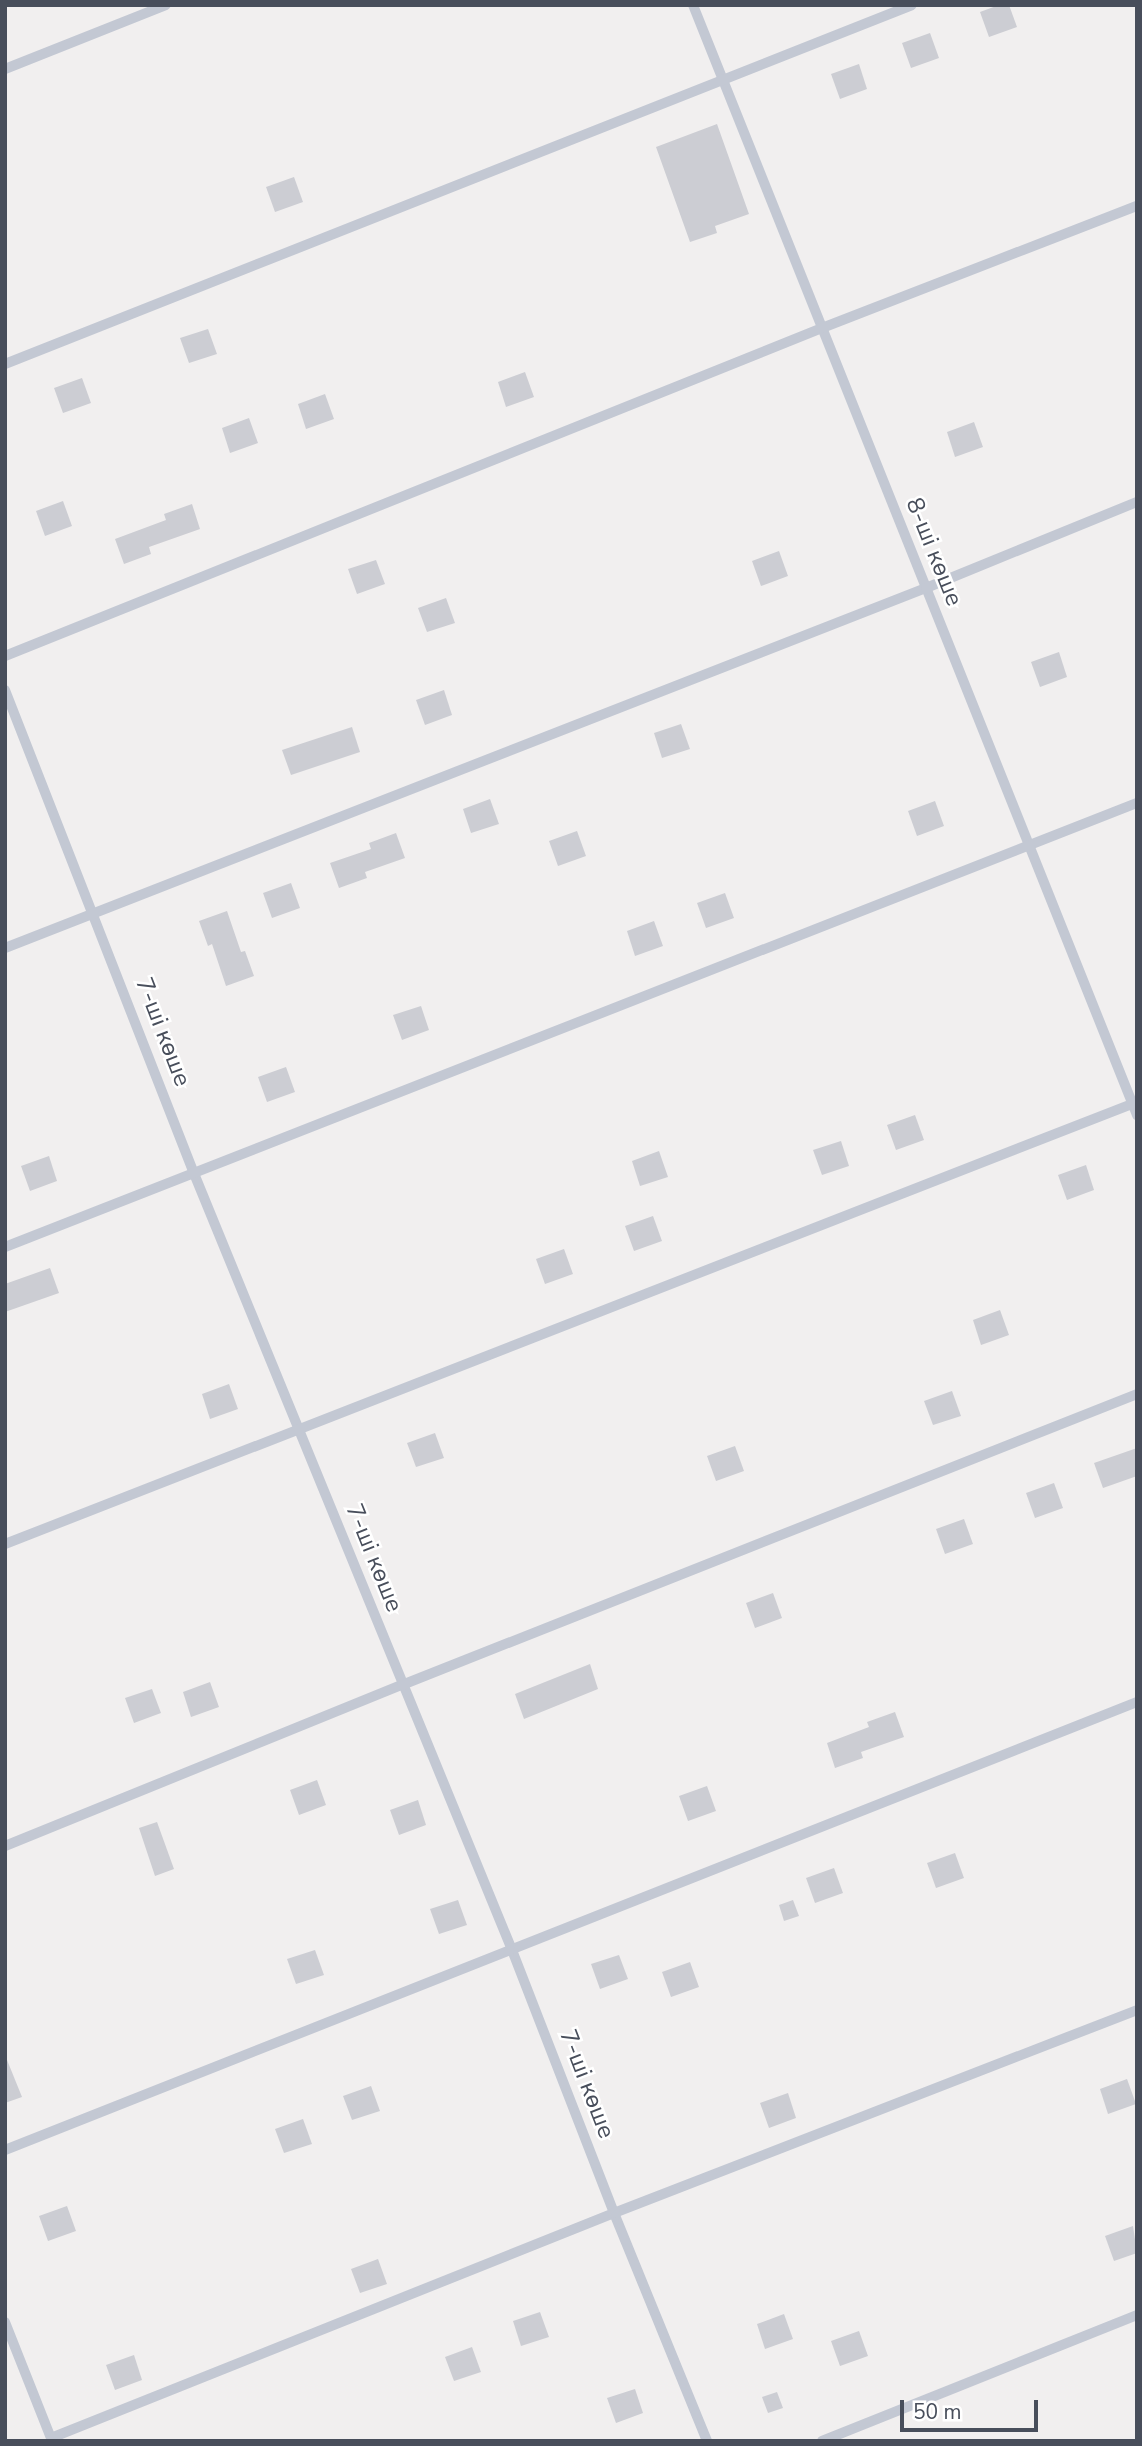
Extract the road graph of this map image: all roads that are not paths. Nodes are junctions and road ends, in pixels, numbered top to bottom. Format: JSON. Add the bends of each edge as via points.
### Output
{"nodes":[{"id":1,"x":166,"y":5,"type":"edge"},
{"id":2,"x":693,"y":5,"type":"edge"},
{"id":3,"x":912,"y":5,"type":"edge"},
{"id":4,"x":5,"y":69,"type":"edge"},
{"id":5,"x":723,"y":79,"type":"junction"},
{"id":6,"x":1137,"y":206,"type":"edge"},
{"id":7,"x":822,"y":328,"type":"junction"},
{"id":8,"x":5,"y":364,"type":"edge"},
{"id":9,"x":1137,"y":502,"type":"edge"},
{"id":10,"x":926,"y":589,"type":"junction"},
{"id":11,"x":5,"y":656,"type":"edge"},
{"id":12,"x":5,"y":690,"type":"edge"},
{"id":13,"x":1137,"y":803,"type":"edge"},
{"id":14,"x":1030,"y":846,"type":"junction"},
{"id":15,"x":94,"y":912,"type":"junction"},
{"id":16,"x":5,"y":948,"type":"edge"},
{"id":17,"x":1134,"y":1103,"type":"edge"},
{"id":18,"x":1137,"y":1115,"type":"edge"},
{"id":19,"x":193,"y":1171,"type":"junction"},
{"id":20,"x":5,"y":1247,"type":"edge"},
{"id":21,"x":1137,"y":1394,"type":"edge"},
{"id":22,"x":301,"y":1430,"type":"junction"},
{"id":23,"x":5,"y":1545,"type":"edge"},
{"id":24,"x":402,"y":1685,"type":"junction"},
{"id":25,"x":1137,"y":1702,"type":"edge"},
{"id":26,"x":5,"y":1846,"type":"edge"},
{"id":27,"x":512,"y":1950,"type":"junction"},
{"id":28,"x":1137,"y":2010,"type":"edge"},
{"id":29,"x":5,"y":2150,"type":"edge"},
{"id":30,"x":614,"y":2213,"type":"junction"},
{"id":31,"x":1137,"y":2315,"type":"edge"},
{"id":32,"x":5,"y":2322,"type":"edge"},
{"id":33,"x":52,"y":2439,"type":"edge"},
{"id":34,"x":707,"y":2441,"type":"edge"},
{"id":35,"x":821,"y":2441,"type":"edge"}],
"edges":[{"from":1,"to":4,"type":"lane"},
{"from":2,"to":5,"type":"lane","name":"8-ші көше"},
{"from":3,"to":5,"type":"lane"},
{"from":5,"to":7,"type":"lane","name":"8-ші көше"},
{"from":5,"to":8,"type":"lane"},
{"from":6,"to":7,"type":"lane"},
{"from":7,"to":10,"type":"lane","name":"8-ші көше"},
{"from":7,"to":11,"type":"lane"},
{"from":9,"to":10,"type":"lane"},
{"from":10,"to":14,"type":"lane","name":"8-ші көше"},
{"from":10,"to":15,"type":"lane"},
{"from":12,"to":15,"type":"lane","name":"7-ші көше"},
{"from":13,"to":14,"type":"lane"},
{"from":14,"to":17,"type":"lane","name":"8-ші көше"},
{"from":14,"to":19,"type":"lane"},
{"from":15,"to":16,"type":"lane"},
{"from":15,"to":19,"type":"lane","name":"7-ші көше"},
{"from":17,"to":18,"type":"lane","name":"8-ші көше"},
{"from":17,"to":22,"type":"lane"},
{"from":19,"to":20,"type":"lane"},
{"from":19,"to":22,"type":"lane","name":"7-ші көше"},
{"from":21,"to":24,"type":"lane"},
{"from":22,"to":23,"type":"lane"},
{"from":22,"to":24,"type":"lane","name":"7-ші көше"},
{"from":24,"to":26,"type":"lane"},
{"from":24,"to":27,"type":"lane","name":"7-ші көше"},
{"from":25,"to":27,"type":"lane"},
{"from":27,"to":29,"type":"lane"},
{"from":27,"to":30,"type":"lane","name":"7-ші көше"},
{"from":28,"to":30,"type":"lane"},
{"from":30,"to":33,"type":"lane"},
{"from":30,"to":34,"type":"lane","name":"7-ші көше"},
{"from":31,"to":35,"type":"lane"},
{"from":32,"to":33,"type":"lane"}]}
